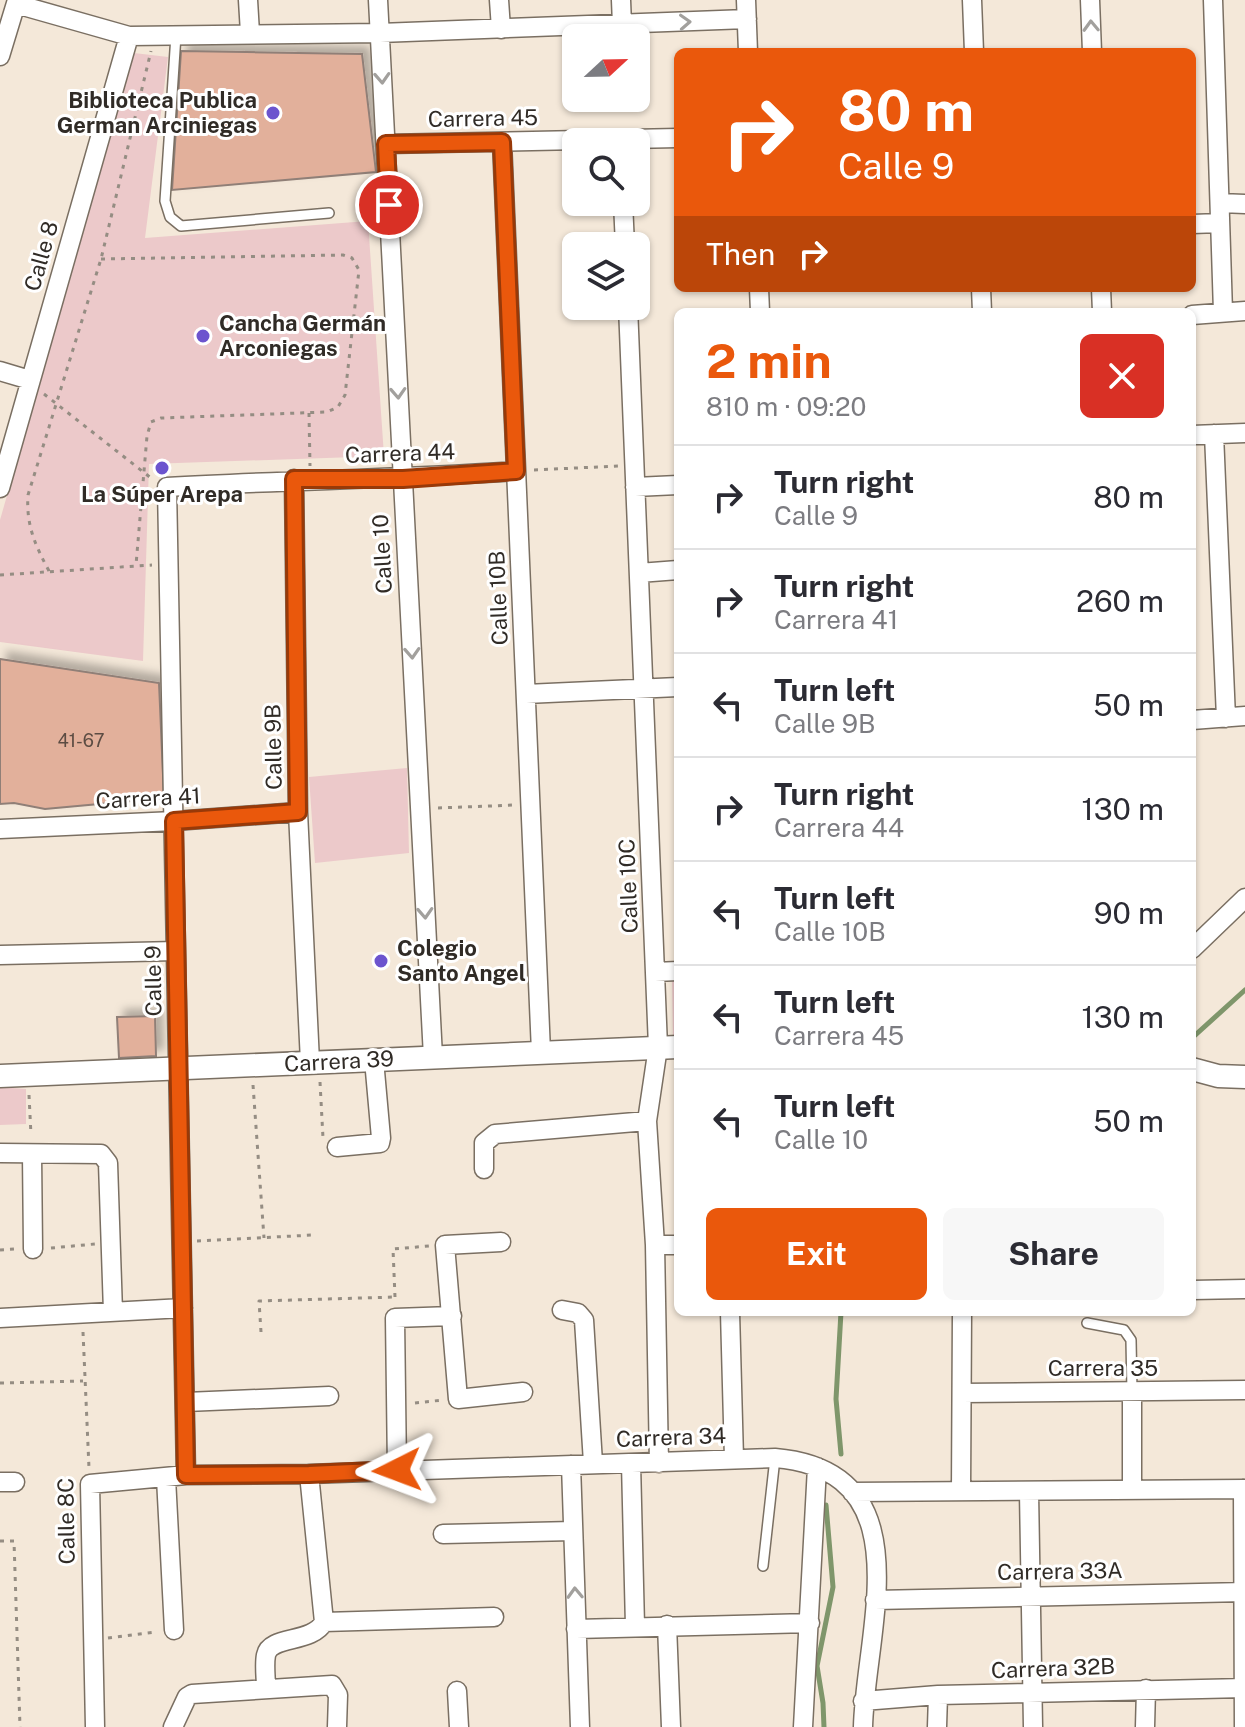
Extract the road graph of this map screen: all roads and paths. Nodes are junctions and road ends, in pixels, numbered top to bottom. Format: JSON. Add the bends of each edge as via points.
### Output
{"nodes":[{"id":1,"x":248,"y":0,"type":"edge"},
{"id":2,"x":378,"y":0,"type":"edge"},
{"id":3,"x":499,"y":0,"type":"edge"},
{"id":4,"x":621,"y":0,"type":"edge"},
{"id":5,"x":972,"y":0,"type":"edge"},
{"id":6,"x":1090,"y":0,"type":"edge"},
{"id":7,"x":1213,"y":0,"type":"edge"},
{"id":8,"x":16,"y":2,"type":"edge"},
{"id":9,"x":747,"y":10,"type":"edge"},
{"id":10,"x":622,"y":24,"type":"edge"},
{"id":11,"x":630,"y":24,"type":"edge"},
{"id":12,"x":562,"y":27,"type":"edge"},
{"id":13,"x":501,"y":29,"type":"junction"},
{"id":14,"x":250,"y":33,"type":"junction"},
{"id":15,"x":380,"y":33,"type":"junction"},
{"id":16,"x":176,"y":35,"type":"junction"},
{"id":17,"x":129,"y":36,"type":"junction"},
{"id":18,"x":155,"y":36,"type":"junction"},
{"id":19,"x":748,"y":48,"type":"edge"},
{"id":20,"x":974,"y":48,"type":"edge"},
{"id":21,"x":1092,"y":48,"type":"edge"},
{"id":22,"x":0,"y":56,"type":"edge"},
{"id":23,"x":674,"y":138,"type":"edge"},
{"id":24,"x":650,"y":139,"type":"edge"},
{"id":25,"x":562,"y":141,"type":"edge"},
{"id":26,"x":502,"y":142,"type":"junction"},
{"id":27,"x":386,"y":144,"type":"junction"},
{"id":28,"x":1220,"y":203,"type":"junction"},
{"id":29,"x":1245,"y":204,"type":"edge"},
{"id":30,"x":329,"y":213,"type":"dead end"},
{"id":31,"x":1220,"y":223,"type":"junction"},
{"id":32,"x":1196,"y":224,"type":"edge"},
{"id":33,"x":101,"y":259,"type":"junction"},
{"id":34,"x":1245,"y":311,"type":"edge"},
{"id":35,"x":1223,"y":312,"type":"junction"},
{"id":36,"x":1196,"y":315,"type":"edge"},
{"id":37,"x":629,"y":320,"type":"edge"},
{"id":38,"x":395,"y":327,"type":"junction"},
{"id":39,"x":352,"y":328,"type":"junction"},
{"id":40,"x":0,"y":371,"type":"edge"},
{"id":41,"x":30,"y":380,"type":"junction"},
{"id":42,"x":56,"y":404,"type":"junction"},
{"id":43,"x":309,"y":413,"type":"junction"},
{"id":44,"x":1245,"y":433,"type":"edge"},
{"id":45,"x":1214,"y":434,"type":"junction"},
{"id":46,"x":1196,"y":435,"type":"edge"},
{"id":47,"x":634,"y":465,"type":"junction"},
{"id":48,"x":516,"y":471,"type":"junction"},
{"id":49,"x":145,"y":474,"type":"junction"},
{"id":50,"x":302,"y":479,"type":"junction"},
{"id":51,"x":403,"y":479,"type":"junction"},
{"id":52,"x":674,"y":485,"type":"edge"},
{"id":53,"x":167,"y":487,"type":"junction"},
{"id":54,"x":635,"y":487,"type":"junction"},
{"id":55,"x":0,"y":488,"type":"edge"},
{"id":56,"x":136,"y":565,"type":"junction"},
{"id":57,"x":169,"y":566,"type":"junction"},
{"id":58,"x":674,"y":570,"type":"edge"},
{"id":59,"x":49,"y":571,"type":"junction"},
{"id":60,"x":639,"y":573,"type":"junction"},
{"id":61,"x":0,"y":575,"type":"edge"},
{"id":62,"x":644,"y":687,"type":"junction"},
{"id":63,"x":674,"y":687,"type":"edge"},
{"id":64,"x":526,"y":694,"type":"junction"},
{"id":65,"x":1236,"y":717,"type":"edge"},
{"id":66,"x":1196,"y":720,"type":"edge"},
{"id":67,"x":530,"y":804,"type":"junction"},
{"id":68,"x":420,"y":809,"type":"junction"},
{"id":69,"x":298,"y":812,"type":"junction"},
{"id":70,"x":174,"y":821,"type":"junction"},
{"id":71,"x":0,"y":829,"type":"edge"},
{"id":72,"x":1245,"y":898,"type":"edge"},
{"id":73,"x":1196,"y":945,"type":"edge"},
{"id":74,"x":176,"y":951,"type":"junction"},
{"id":75,"x":0,"y":955,"type":"edge"},
{"id":76,"x":674,"y":971,"type":"edge"},
{"id":77,"x":655,"y":972,"type":"junction"},
{"id":78,"x":668,"y":1047,"type":"edge"},
{"id":79,"x":541,"y":1052,"type":"junction"},
{"id":80,"x":433,"y":1057,"type":"junction"},
{"id":81,"x":374,"y":1060,"type":"junction"},
{"id":82,"x":314,"y":1062,"type":"junction"},
{"id":83,"x":252,"y":1065,"type":"junction"},
{"id":84,"x":178,"y":1068,"type":"junction"},
{"id":85,"x":1196,"y":1070,"type":"edge"},
{"id":86,"x":29,"y":1075,"type":"junction"},
{"id":87,"x":0,"y":1076,"type":"edge"},
{"id":88,"x":1245,"y":1077,"type":"edge"},
{"id":89,"x":647,"y":1121,"type":"junction"},
{"id":90,"x":337,"y":1147,"type":"joint"},
{"id":91,"x":0,"y":1153,"type":"edge"},
{"id":92,"x":32,"y":1154,"type":"junction"},
{"id":93,"x":484,"y":1169,"type":"dead end"},
{"id":94,"x":313,"y":1235,"type":"dead end"},
{"id":95,"x":264,"y":1238,"type":"junction"},
{"id":96,"x":182,"y":1241,"type":"junction"},
{"id":97,"x":501,"y":1242,"type":"dead end"},
{"id":98,"x":111,"y":1243,"type":"junction"},
{"id":99,"x":445,"y":1245,"type":"junction"},
{"id":100,"x":655,"y":1245,"type":"junction"},
{"id":101,"x":674,"y":1245,"type":"edge"},
{"id":102,"x":33,"y":1249,"type":"junction"},
{"id":103,"x":0,"y":1250,"type":"edge"},
{"id":104,"x":1245,"y":1289,"type":"edge"},
{"id":105,"x":1196,"y":1290,"type":"edge"},
{"id":106,"x":395,"y":1297,"type":"junction"},
{"id":107,"x":183,"y":1308,"type":"junction"},
{"id":108,"x":562,"y":1310,"type":"dead end"},
{"id":109,"x":113,"y":1312,"type":"junction"},
{"id":110,"x":83,"y":1313,"type":"junction"},
{"id":111,"x":452,"y":1316,"type":"junction"},
{"id":112,"x":730,"y":1316,"type":"edge"},
{"id":113,"x":962,"y":1316,"type":"edge"},
{"id":114,"x":0,"y":1318,"type":"edge"},
{"id":115,"x":395,"y":1318,"type":"junction"},
{"id":116,"x":1087,"y":1323,"type":"dead end"},
{"id":117,"x":261,"y":1332,"type":"dead end"},
{"id":118,"x":83,"y":1381,"type":"junction"},
{"id":119,"x":0,"y":1383,"type":"edge"},
{"id":120,"x":1245,"y":1390,"type":"edge"},
{"id":121,"x":523,"y":1392,"type":"dead end"},
{"id":122,"x":1132,"y":1392,"type":"junction"},
{"id":123,"x":962,"y":1393,"type":"junction"},
{"id":124,"x":329,"y":1396,"type":"dead end"},
{"id":125,"x":458,"y":1399,"type":"junction"},
{"id":126,"x":186,"y":1402,"type":"junction"},
{"id":127,"x":395,"y":1405,"type":"junction"},
{"id":128,"x":775,"y":1458,"type":"junction"},
{"id":129,"x":734,"y":1459,"type":"junction"},
{"id":130,"x":593,"y":1463,"type":"junction"},
{"id":131,"x":631,"y":1463,"type":"junction"},
{"id":132,"x":659,"y":1463,"type":"junction"},
{"id":133,"x":571,"y":1465,"type":"junction"},
{"id":134,"x":817,"y":1467,"type":"junction"},
{"id":135,"x":397,"y":1470,"type":"junction"},
{"id":136,"x":309,"y":1474,"type":"junction"},
{"id":137,"x":186,"y":1475,"type":"junction"},
{"id":138,"x":166,"y":1478,"type":"junction"},
{"id":139,"x":90,"y":1484,"type":"junction"},
{"id":140,"x":1244,"y":1489,"type":"edge"},
{"id":141,"x":1132,"y":1490,"type":"junction"},
{"id":142,"x":961,"y":1491,"type":"junction"},
{"id":143,"x":852,"y":1492,"type":"junction"},
{"id":144,"x":1029,"y":1492,"type":"junction"},
{"id":145,"x":573,"y":1531,"type":"junction"},
{"id":146,"x":443,"y":1534,"type":"dead end"},
{"id":147,"x":0,"y":1541,"type":"edge"},
{"id":148,"x":763,"y":1566,"type":"dead end"},
{"id":149,"x":1244,"y":1592,"type":"edge"},
{"id":150,"x":1033,"y":1595,"type":"junction"},
{"id":151,"x":875,"y":1600,"type":"junction"},
{"id":152,"x":494,"y":1617,"type":"dead end"},
{"id":153,"x":324,"y":1622,"type":"junction"},
{"id":154,"x":810,"y":1623,"type":"junction"},
{"id":155,"x":667,"y":1625,"type":"junction"},
{"id":156,"x":635,"y":1626,"type":"junction"},
{"id":157,"x":576,"y":1629,"type":"junction"},
{"id":158,"x":174,"y":1630,"type":"joint"},
{"id":159,"x":91,"y":1640,"type":"junction"},
{"id":160,"x":266,"y":1688,"type":"junction"},
{"id":161,"x":1244,"y":1688,"type":"edge"},
{"id":162,"x":1146,"y":1689,"type":"junction"},
{"id":163,"x":457,"y":1691,"type":"dead end"},
{"id":164,"x":1031,"y":1692,"type":"junction"},
{"id":165,"x":938,"y":1695,"type":"junction"},
{"id":166,"x":863,"y":1701,"type":"junction"},
{"id":167,"x":20,"y":1727,"type":"edge"},
{"id":168,"x":95,"y":1727,"type":"edge"},
{"id":169,"x":173,"y":1727,"type":"edge"},
{"id":170,"x":337,"y":1727,"type":"edge"},
{"id":171,"x":459,"y":1727,"type":"edge"},
{"id":172,"x":580,"y":1727,"type":"edge"},
{"id":173,"x":671,"y":1727,"type":"edge"},
{"id":174,"x":803,"y":1727,"type":"edge"},
{"id":175,"x":863,"y":1727,"type":"edge"},
{"id":176,"x":937,"y":1727,"type":"edge"},
{"id":177,"x":1033,"y":1727,"type":"edge"},
{"id":178,"x":1145,"y":1727,"type":"edge"},
{"id":179,"x":1244,"y":1727,"type":"edge"}],
"edges":[{"from":1,"to":14,"type":"street"},
{"from":2,"to":15,"type":"street","name":"Calle 10"},
{"from":3,"to":13,"type":"street"},
{"from":4,"to":10,"type":"street"},
{"from":5,"to":20,"type":"street"},
{"from":21,"to":6,"type":"street","one_way":true},
{"from":7,"to":28,"type":"street"},
{"from":8,"to":17,"type":"street"},
{"from":8,"to":22,"type":"street"},
{"from":11,"to":9,"type":"street","one_way":true},
{"from":9,"to":19,"type":"street"},
{"from":12,"to":13,"type":"street"},
{"from":13,"to":15,"type":"street"},
{"from":14,"to":15,"type":"street"},
{"from":14,"to":16,"type":"street"},
{"from":15,"to":27,"type":"street","name":"Calle 10","one_way":true},
{"from":16,"to":18,"type":"street"},
{"from":16,"to":30,"type":"lane","via":[[165,201],[170,217],[181,226]]},
{"from":17,"to":18,"type":"street"},
{"from":17,"to":41,"type":"street","name":"Calle 8"},
{"from":18,"to":33,"type":"path"},
{"from":23,"to":24,"type":"street","name":"Carrera 45"},
{"from":25,"to":26,"type":"street","name":"Carrera 45"},
{"from":26,"to":27,"type":"street","name":"Carrera 45"},
{"from":26,"to":48,"type":"street","name":"Calle 10B"},
{"from":27,"to":38,"type":"street","name":"Calle 10"},
{"from":28,"to":29,"type":"street"},
{"from":28,"to":31,"type":"street"},
{"from":31,"to":32,"type":"street"},
{"from":31,"to":35,"type":"street"},
{"from":33,"to":39,"type":"path","via":[[343,255],[359,270]]},
{"from":33,"to":42,"type":"path"},
{"from":34,"to":35,"type":"street"},
{"from":35,"to":36,"type":"street"},
{"from":37,"to":47,"type":"street","name":"Calle 10C"},
{"from":38,"to":39,"type":"path"},
{"from":38,"to":51,"type":"street","name":"Calle 10","one_way":true},
{"from":39,"to":43,"type":"path","via":[[345,395],[338,407]]},
{"from":40,"to":41,"type":"street"},
{"from":41,"to":42,"type":"path"},
{"from":41,"to":55,"type":"street","name":"Calle 8"},
{"from":42,"to":49,"type":"path"},
{"from":42,"to":59,"type":"path","via":[[27,514],[31,536]]},
{"from":43,"to":49,"type":"path","via":[[161,418],[151,422],[147,436]]},
{"from":43,"to":50,"type":"path"},
{"from":44,"to":45,"type":"street"},
{"from":45,"to":46,"type":"street"},
{"from":45,"to":65,"type":"street"},
{"from":47,"to":48,"type":"path"},
{"from":47,"to":54,"type":"street","name":"Calle 10C"},
{"from":48,"to":51,"type":"street","name":"Carrera 44"},
{"from":48,"to":64,"type":"street","name":"Calle 10B"},
{"from":49,"to":53,"type":"path"},
{"from":49,"to":56,"type":"path"},
{"from":50,"to":51,"type":"street","name":"Carrera 44"},
{"from":50,"to":53,"type":"street","name":"Carrera 44"},
{"from":50,"to":69,"type":"street","name":"Calle 9B"},
{"from":51,"to":68,"type":"street","name":"Calle 10","one_way":true},
{"from":52,"to":54,"type":"street"},
{"from":53,"to":57,"type":"street","name":"Calle 9"},
{"from":54,"to":60,"type":"street","name":"Calle 10C"},
{"from":56,"to":57,"type":"path"},
{"from":56,"to":59,"type":"path"},
{"from":57,"to":70,"type":"street","name":"Calle 9"},
{"from":58,"to":60,"type":"street"},
{"from":59,"to":61,"type":"path"},
{"from":60,"to":62,"type":"street","name":"Calle 10C"},
{"from":62,"to":63,"type":"street"},
{"from":62,"to":64,"type":"street"},
{"from":62,"to":77,"type":"street","name":"Calle 10C"},
{"from":64,"to":67,"type":"street","name":"Calle 10B"},
{"from":65,"to":66,"type":"street"},
{"from":67,"to":68,"type":"path"},
{"from":67,"to":79,"type":"street","name":"Calle 10B"},
{"from":68,"to":80,"type":"street","name":"Calle 10","one_way":true},
{"from":69,"to":70,"type":"street","name":"Carrera 41"},
{"from":69,"to":82,"type":"street","name":"Calle 9B"},
{"from":70,"to":71,"type":"street","name":"Carrera 41"},
{"from":70,"to":74,"type":"street","name":"Calle 9"},
{"from":72,"to":73,"type":"street"},
{"from":74,"to":75,"type":"street"},
{"from":74,"to":84,"type":"street","name":"Calle 9"},
{"from":76,"to":77,"type":"street"},
{"from":77,"to":78,"type":"street","name":"Calle 10C"},
{"from":78,"to":79,"type":"street","name":"Carrera 39"},
{"from":78,"to":89,"type":"street","name":"Calle 10C"},
{"from":79,"to":80,"type":"street","name":"Carrera 39"},
{"from":80,"to":81,"type":"street","name":"Carrera 39"},
{"from":81,"to":82,"type":"street","name":"Carrera 39"},
{"from":81,"to":90,"type":"street","via":[[380,1143]]},
{"from":82,"to":83,"type":"street","name":"Carrera 39"},
{"from":82,"to":90,"type":"path","via":[[323,1145]]},
{"from":83,"to":84,"type":"street","name":"Carrera 39"},
{"from":83,"to":95,"type":"path"},
{"from":84,"to":86,"type":"street","name":"Carrera 39"},
{"from":84,"to":96,"type":"street","name":"Calle 9"},
{"from":85,"to":88,"type":"street"},
{"from":86,"to":87,"type":"street","name":"Carrera 39"},
{"from":86,"to":92,"type":"path"},
{"from":89,"to":93,"type":"street","via":[[495,1134],[484,1143]]},
{"from":89,"to":100,"type":"street","name":"Calle 10C"},
{"from":91,"to":92,"type":"street"},
{"from":92,"to":98,"type":"street","via":[[105,1157]]},
{"from":92,"to":102,"type":"street"},
{"from":94,"to":95,"type":"path"},
{"from":95,"to":96,"type":"path"},
{"from":96,"to":107,"type":"street","name":"Calle 9"},
{"from":97,"to":99,"type":"street"},
{"from":98,"to":102,"type":"path"},
{"from":98,"to":109,"type":"street"},
{"from":99,"to":106,"type":"path","via":[[393,1249]]},
{"from":99,"to":111,"type":"street"},
{"from":100,"to":101,"type":"street"},
{"from":100,"to":132,"type":"street","name":"Calle 10C"},
{"from":102,"to":103,"type":"path"},
{"from":104,"to":105,"type":"street"},
{"from":106,"to":115,"type":"path"},
{"from":106,"to":117,"type":"path","via":[[259,1301]]},
{"from":107,"to":109,"type":"street"},
{"from":107,"to":126,"type":"street","name":"Calle 9"},
{"from":108,"to":130,"type":"street","via":[[584,1320]]},
{"from":109,"to":110,"type":"street"},
{"from":110,"to":114,"type":"street"},
{"from":110,"to":118,"type":"path","name":"Calle 8C"},
{"from":111,"to":115,"type":"street"},
{"from":111,"to":125,"type":"street"},
{"from":112,"to":129,"type":"street"},
{"from":113,"to":123,"type":"street"},
{"from":115,"to":127,"type":"street"},
{"from":116,"to":122,"type":"lane","via":[[1124,1330],[1131,1340]]},
{"from":118,"to":119,"type":"path"},
{"from":118,"to":139,"type":"path","name":"Calle 8C"},
{"from":120,"to":122,"type":"street","name":"Carrera 35"},
{"from":121,"to":125,"type":"street"},
{"from":122,"to":123,"type":"street","name":"Carrera 35"},
{"from":122,"to":141,"type":"street"},
{"from":123,"to":142,"type":"street"},
{"from":124,"to":126,"type":"street"},
{"from":125,"to":127,"type":"path"},
{"from":126,"to":137,"type":"street","name":"Calle 9"},
{"from":127,"to":135,"type":"street"},
{"from":128,"to":129,"type":"street","name":"Carrera 34"},
{"from":128,"to":134,"type":"street","name":"Carrera 34"},
{"from":128,"to":148,"type":"lane"},
{"from":129,"to":132,"type":"street","name":"Carrera 34"},
{"from":130,"to":131,"type":"street","name":"Carrera 34"},
{"from":130,"to":133,"type":"street","name":"Carrera 34"},
{"from":131,"to":132,"type":"street","name":"Carrera 34"},
{"from":131,"to":156,"type":"street"},
{"from":133,"to":135,"type":"street","name":"Carrera 34"},
{"from":133,"to":145,"type":"street"},
{"from":134,"to":143,"type":"street","name":"Carrera 34"},
{"from":134,"to":154,"type":"street"},
{"from":135,"to":136,"type":"street","name":"Carrera 34"},
{"from":136,"to":137,"type":"street","name":"Carrera 34"},
{"from":136,"to":153,"type":"street"},
{"from":137,"to":138,"type":"street","name":"Carrera 34"},
{"from":138,"to":139,"type":"street","name":"Carrera 34"},
{"from":138,"to":158,"type":"street"},
{"from":139,"to":159,"type":"street","name":"Calle 8C"},
{"from":140,"to":141,"type":"street"},
{"from":140,"to":149,"type":"street"},
{"from":141,"to":144,"type":"street"},
{"from":142,"to":143,"type":"street"},
{"from":142,"to":144,"type":"street"},
{"from":143,"to":151,"type":"street","via":[[876,1543]]},
{"from":144,"to":150,"type":"street"},
{"from":145,"to":146,"type":"street"},
{"from":157,"to":145,"type":"street","one_way":true},
{"from":147,"to":167,"type":"path","via":[[14,1541]]},
{"from":149,"to":150,"type":"street","name":"Carrera 33A"},
{"from":149,"to":161,"type":"street"},
{"from":150,"to":151,"type":"street","name":"Carrera 33A"},
{"from":150,"to":164,"type":"street"},
{"from":151,"to":166,"type":"street"},
{"from":152,"to":153,"type":"street"},
{"from":153,"to":160,"type":"street","via":[[315,1634],[269,1649]]},
{"from":154,"to":155,"type":"street"},
{"from":154,"to":174,"type":"street"},
{"from":155,"to":156,"type":"street"},
{"from":155,"to":173,"type":"street"},
{"from":156,"to":157,"type":"street"},
{"from":157,"to":172,"type":"street"},
{"from":158,"to":159,"type":"path"},
{"from":159,"to":168,"type":"street","name":"Calle 8C"},
{"from":160,"to":169,"type":"street","via":[[192,1694]]},
{"from":160,"to":170,"type":"street","via":[[335,1687]]},
{"from":161,"to":162,"type":"street","name":"Carrera 32B"},
{"from":161,"to":179,"type":"street"},
{"from":162,"to":164,"type":"street","name":"Carrera 32B"},
{"from":162,"to":178,"type":"street"},
{"from":163,"to":171,"type":"street"},
{"from":164,"to":165,"type":"street","name":"Carrera 32B"},
{"from":164,"to":177,"type":"street"},
{"from":165,"to":166,"type":"street","name":"Carrera 32B"},
{"from":165,"to":176,"type":"street"},
{"from":166,"to":175,"type":"street"}]}
